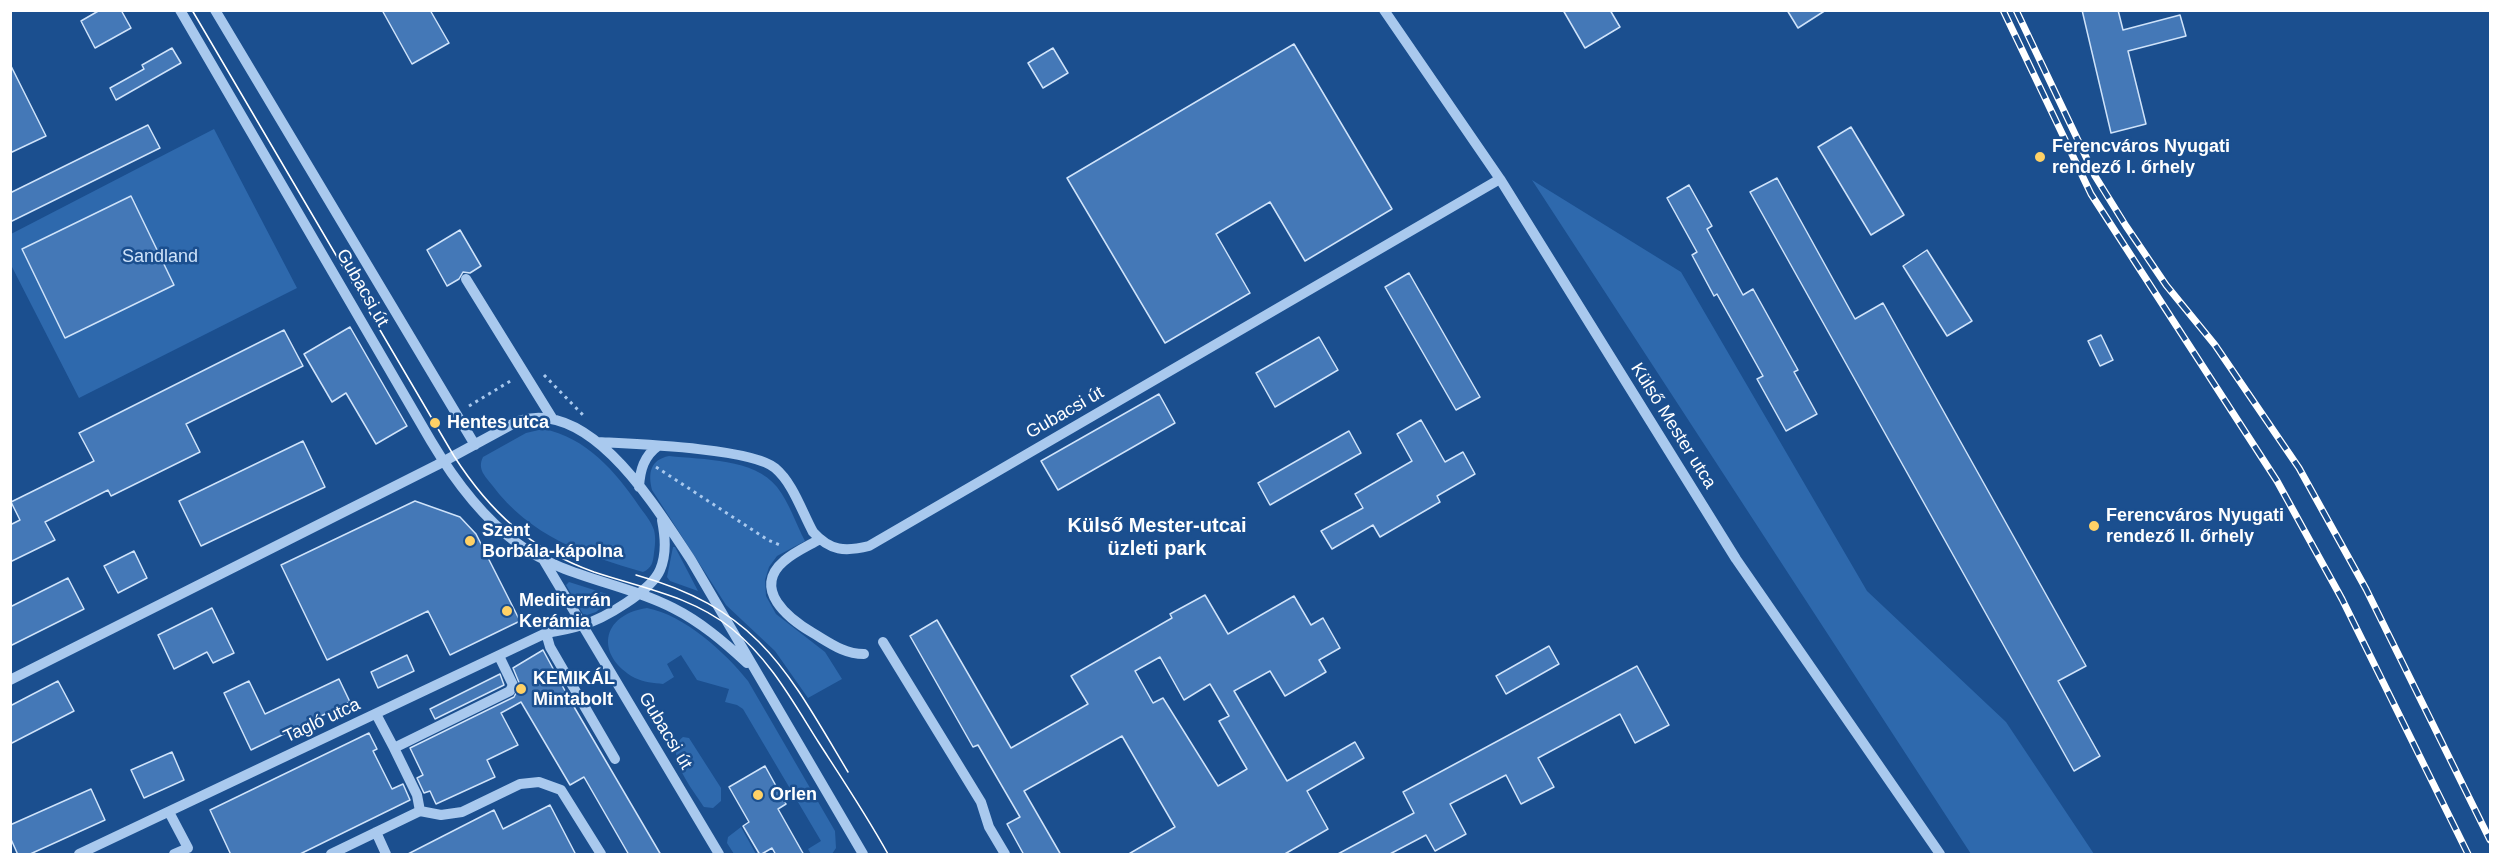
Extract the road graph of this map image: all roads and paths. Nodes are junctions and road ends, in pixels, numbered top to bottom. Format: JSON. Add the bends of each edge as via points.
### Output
{"nodes":[{"id":1,"x":180,"y":10,"type":"edge"},
{"id":2,"x":215,"y":10,"type":"edge"},
{"id":3,"x":1384,"y":10,"type":"edge"},
{"id":4,"x":1500,"y":179,"type":"junction"},
{"id":5,"x":466,"y":279,"type":"dead end"},
{"id":6,"x":552,"y":418,"type":"junction"},
{"id":7,"x":597,"y":442,"type":"junction"},
{"id":8,"x":475,"y":445,"type":"junction"},
{"id":9,"x":658,"y":446,"type":"junction"},
{"id":10,"x":443,"y":462,"type":"junction"},
{"id":11,"x":639,"y":487,"type":"junction"},
{"id":12,"x":661,"y":517,"type":"junction"},
{"id":13,"x":820,"y":539,"type":"junction"},
{"id":14,"x":543,"y":559,"type":"junction"},
{"id":15,"x":638,"y":594,"type":"junction"},
{"id":16,"x":582,"y":626,"type":"junction"},
{"id":17,"x":546,"y":633,"type":"junction"},
{"id":18,"x":883,"y":642,"type":"dead end"},
{"id":19,"x":864,"y":654,"type":"dead end"},
{"id":20,"x":499,"y":656,"type":"junction"},
{"id":21,"x":756,"y":671,"type":"junction"},
{"id":22,"x":10,"y":680,"type":"edge"},
{"id":23,"x":376,"y":714,"type":"junction"},
{"id":24,"x":394,"y":748,"type":"junction"},
{"id":25,"x":615,"y":759,"type":"dead end"},
{"id":26,"x":420,"y":811,"type":"junction"},
{"id":27,"x":169,"y":812,"type":"junction"},
{"id":28,"x":376,"y":832,"type":"junction"},
{"id":29,"x":862,"y":854,"type":"edge"},
{"id":30,"x":79,"y":855,"type":"edge"},
{"id":31,"x":174,"y":855,"type":"edge"},
{"id":32,"x":331,"y":855,"type":"edge"},
{"id":33,"x":387,"y":855,"type":"edge"},
{"id":34,"x":601,"y":855,"type":"edge"},
{"id":35,"x":719,"y":855,"type":"edge"},
{"id":36,"x":1005,"y":855,"type":"edge"},
{"id":37,"x":1940,"y":855,"type":"edge"}],
"edges":[{"from":1,"to":10,"type":"street","name":"Gubacsi út"},
{"from":2,"to":8,"type":"street","name":"Gubacsi út"},
{"from":3,"to":4,"type":"street","name":"Külső Mester utca"},
{"from":4,"to":13,"type":"street","name":"Gubacsi út","via":[[869,546],[840,550]]},
{"from":4,"to":37,"type":"street","name":"Külső Mester utca","via":[[1736,559]]},
{"from":5,"to":6,"type":"street"},
{"from":6,"to":7,"type":"street","name":"Gubacsi út","via":[[580,429]]},
{"from":6,"to":8,"type":"street","name":"Gubacsi út","via":[[529,417]]},
{"from":7,"to":9,"type":"street","name":"Gubacsi út"},
{"from":7,"to":11,"type":"street","name":"Gubacsi út"},
{"from":8,"to":10,"type":"street"},
{"from":9,"to":11,"type":"street","via":[[644,462]]},
{"from":9,"to":13,"type":"street","name":"Gubacsi út","via":[[746,456],[775,468]]},
{"from":10,"to":14,"type":"street","name":"Gubacsi út","via":[[498,526]]},
{"from":10,"to":22,"type":"street"},
{"from":11,"to":12,"type":"street","name":"Gubacsi út"},
{"from":12,"to":15,"type":"street","via":[[665,537],[663,561],[654,580]]},
{"from":12,"to":21,"type":"street","name":"Gubacsi út"},
{"from":13,"to":19,"type":"street","via":[[775,571],[775,597],[798,624],[847,653]]},
{"from":14,"to":15,"type":"street","name":"Gubacsi út"},
{"from":14,"to":16,"type":"street","name":"Gubacsi út"},
{"from":15,"to":16,"type":"street"},
{"from":15,"to":21,"type":"street","name":"Gubacsi út","via":[[701,625]]},
{"from":16,"to":17,"type":"street","name":"Tagló utca"},
{"from":16,"to":35,"type":"street","name":"Gubacsi út"},
{"from":17,"to":20,"type":"street","name":"Tagló utca"},
{"from":17,"to":25,"type":"street"},
{"from":18,"to":36,"type":"street","via":[[981,802],[989,827]]},
{"from":20,"to":23,"type":"street","name":"Tagló utca"},
{"from":20,"to":24,"type":"street","via":[[513,685],[510,691]]},
{"from":21,"to":29,"type":"street","name":"Gubacsi út"},
{"from":23,"to":24,"type":"street"},
{"from":23,"to":27,"type":"street","name":"Tagló utca"},
{"from":24,"to":26,"type":"street","via":[[417,795]]},
{"from":26,"to":28,"type":"street"},
{"from":26,"to":34,"type":"street","via":[[441,815],[462,812],[520,784],[539,782],[561,790]]},
{"from":27,"to":30,"type":"street","name":"Tagló utca"},
{"from":27,"to":31,"type":"street","via":[[188,848]]},
{"from":28,"to":32,"type":"street"},
{"from":28,"to":33,"type":"street"}]}
